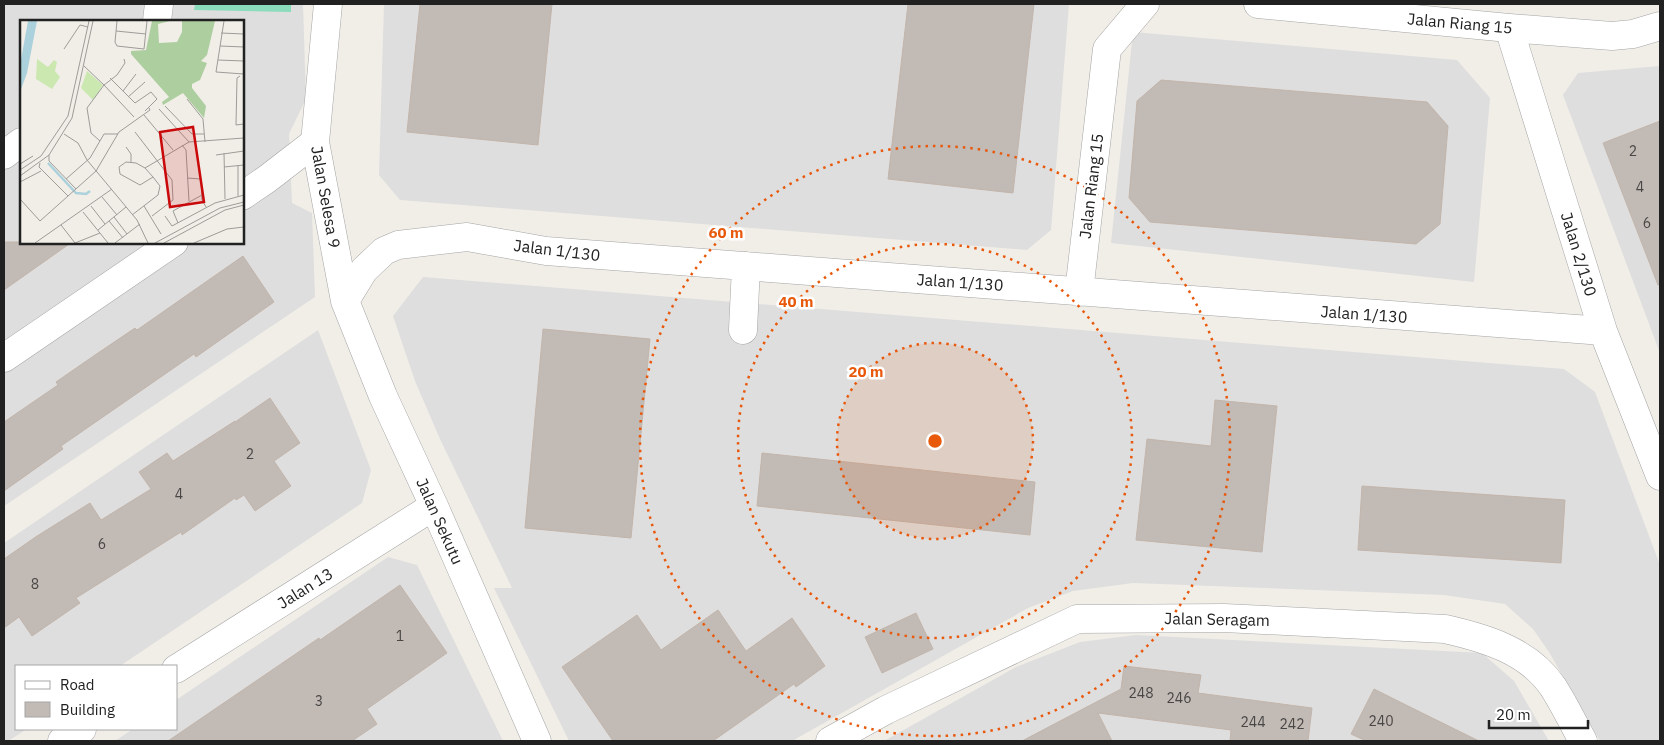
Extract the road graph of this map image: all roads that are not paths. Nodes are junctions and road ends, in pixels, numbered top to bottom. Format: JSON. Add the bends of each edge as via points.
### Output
{"nodes":[{"id":1,"x":159,"y":4,"type":"edge"},
{"id":2,"x":328,"y":4,"type":"edge"},
{"id":3,"x":1145,"y":4,"type":"edge"},
{"id":4,"x":1258,"y":4,"type":"edge"},
{"id":5,"x":157,"y":20,"type":"edge"},
{"id":6,"x":1660,"y":26,"type":"edge"},
{"id":7,"x":1509,"y":28,"type":"junction"},
{"id":8,"x":315,"y":142,"type":"junction"},
{"id":9,"x":20,"y":143,"type":"edge"},
{"id":10,"x":4,"y":155,"type":"edge"},
{"id":11,"x":244,"y":195,"type":"edge"},
{"id":12,"x":171,"y":244,"type":"edge"},
{"id":13,"x":746,"y":266,"type":"junction"},
{"id":14,"x":1079,"y":292,"type":"junction"},
{"id":15,"x":345,"y":301,"type":"junction"},
{"id":16,"x":744,"y":330,"type":"dead end"},
{"id":17,"x":1603,"y":331,"type":"junction"},
{"id":18,"x":4,"y":358,"type":"edge"},
{"id":19,"x":1660,"y":476,"type":"edge"},
{"id":20,"x":434,"y":506,"type":"junction"},
{"id":21,"x":178,"y":668,"type":"edge"},
{"id":22,"x":80,"y":730,"type":"edge"},
{"id":23,"x":62,"y":741,"type":"edge"},
{"id":24,"x":537,"y":741,"type":"edge"},
{"id":25,"x":830,"y":741,"type":"edge"},
{"id":26,"x":1583,"y":741,"type":"edge"}],
"edges":[{"from":1,"to":5,"type":"street"},
{"from":2,"to":8,"type":"street","name":"Jalan Selesa 9"},
{"from":3,"to":14,"type":"street","name":"Jalan Riang 15","via":[[1107,49]]},
{"from":4,"to":7,"type":"street","name":"Jalan Riang 15"},
{"from":6,"to":7,"type":"street","name":"Jalan Riang 15","via":[[1612,36]]},
{"from":7,"to":17,"type":"street","name":"Jalan 2/130"},
{"from":8,"to":11,"type":"street"},
{"from":8,"to":15,"type":"street","name":"Jalan Selesa 9"},
{"from":9,"to":10,"type":"street"},
{"from":12,"to":18,"type":"street"},
{"from":13,"to":14,"type":"street","name":"Jalan 1/130"},
{"from":13,"to":15,"type":"street","name":"Jalan 1/130","via":[[546,251],[467,237],[441,239],[398,244],[384,251],[364,270]]},
{"from":13,"to":16,"type":"street"},
{"from":14,"to":17,"type":"street","name":"Jalan 1/130"},
{"from":15,"to":20,"type":"street","name":"Jalan Sekutu","via":[[383,396]]},
{"from":17,"to":19,"type":"street","name":"Jalan 2/130"},
{"from":20,"to":21,"type":"street","name":"Jalan 13"},
{"from":20,"to":24,"type":"street","name":"Jalan Sekutu"},
{"from":22,"to":23,"type":"street"},
{"from":25,"to":26,"type":"street","name":"Jalan Seragam","via":[[886,710],[1077,619],[1224,618],[1445,630],[1478,636],[1533,664],[1552,686]]}]}
